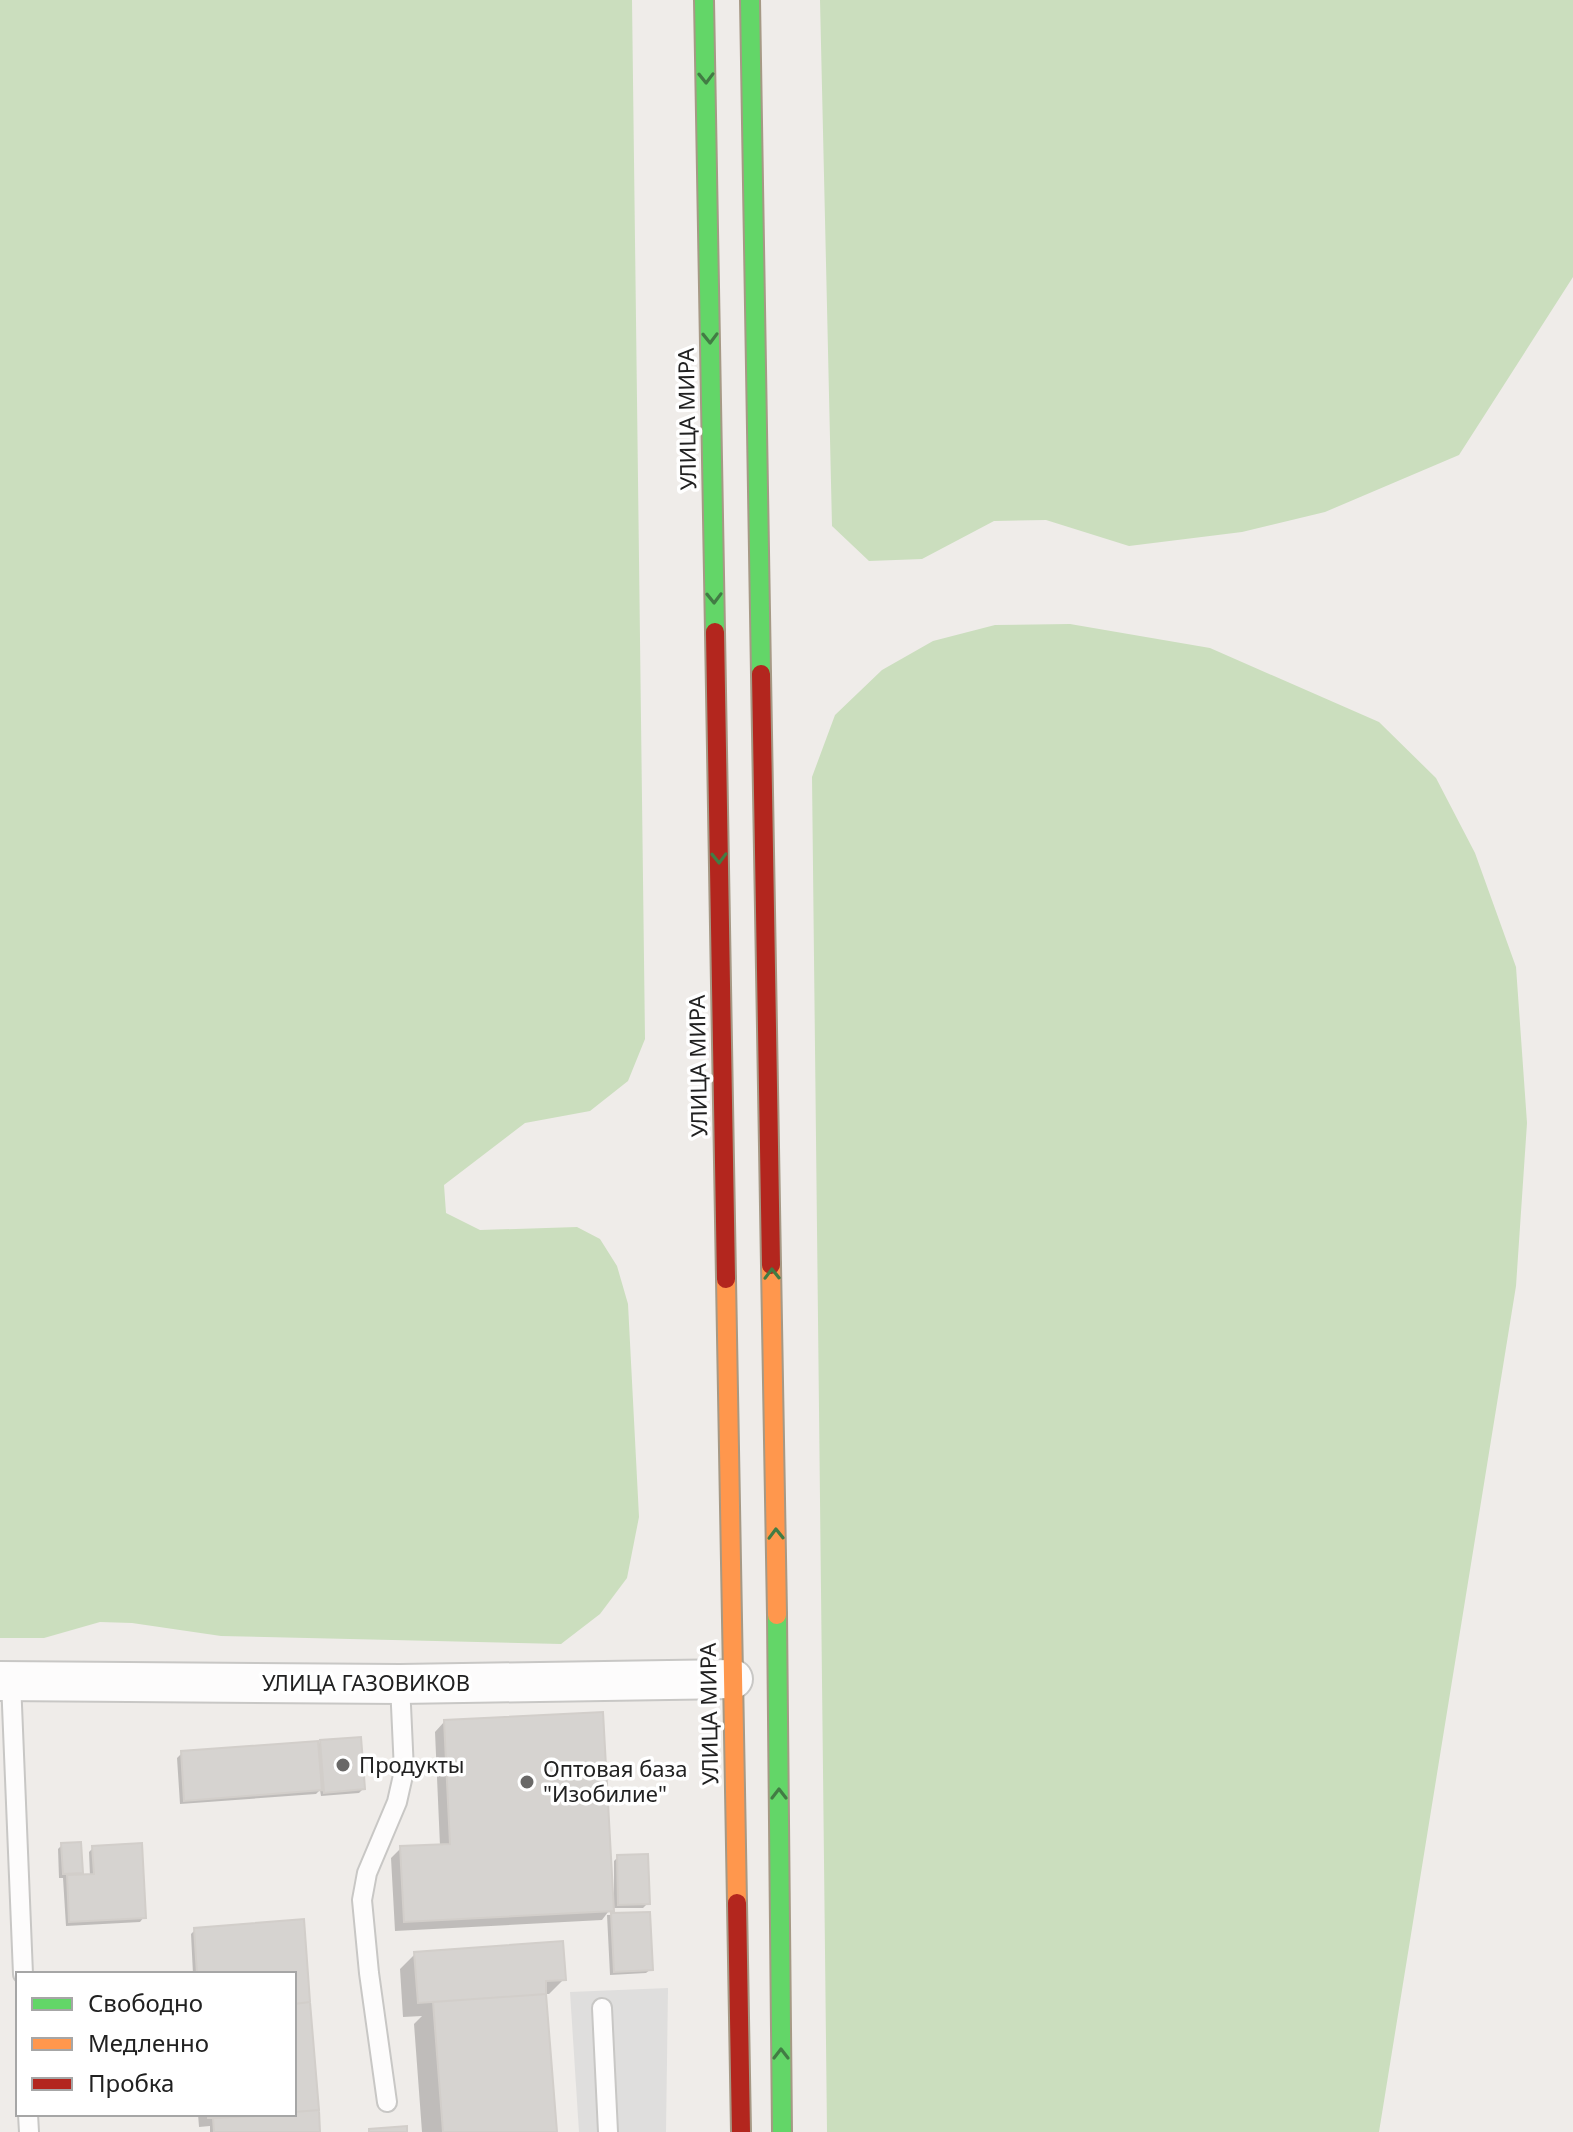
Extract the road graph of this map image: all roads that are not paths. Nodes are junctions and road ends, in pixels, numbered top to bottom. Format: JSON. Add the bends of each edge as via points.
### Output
{"nodes":[{"id":1,"x":704,"y":0,"type":"edge"},
{"id":2,"x":750,"y":0,"type":"edge"},
{"id":3,"x":756,"y":1678,"type":"junction"},
{"id":4,"x":6,"y":1681,"type":"edge"},
{"id":5,"x":400,"y":1684,"type":"junction"},
{"id":6,"x":23,"y":1972,"type":"edge"},
{"id":7,"x":602,"y":2008,"type":"dead end"},
{"id":8,"x":387,"y":2102,"type":"dead end"},
{"id":9,"x":608,"y":2132,"type":"edge"},
{"id":10,"x":741,"y":2132,"type":"edge"},
{"id":11,"x":782,"y":2132,"type":"edge"}],
"edges":[{"from":1,"to":3,"type":"main road","name":"УЛИЦА МИРА","one_way":true},
{"from":3,"to":2,"type":"main road","name":"УЛИЦА МИРА","one_way":true},
{"from":3,"to":5,"type":"street","name":"УЛИЦА ГАЗОВИКОВ"},
{"from":3,"to":10,"type":"main road","name":"УЛИЦА МИРА"},
{"from":11,"to":3,"type":"main road","name":"УЛИЦА МИРА","one_way":true},
{"from":4,"to":5,"type":"street","name":"УЛИЦА ГАЗОВИКОВ"},
{"from":4,"to":6,"type":"lane"},
{"from":5,"to":8,"type":"lane","via":[[404,1771],[362,1900]]},
{"from":7,"to":9,"type":"lane"}]}
